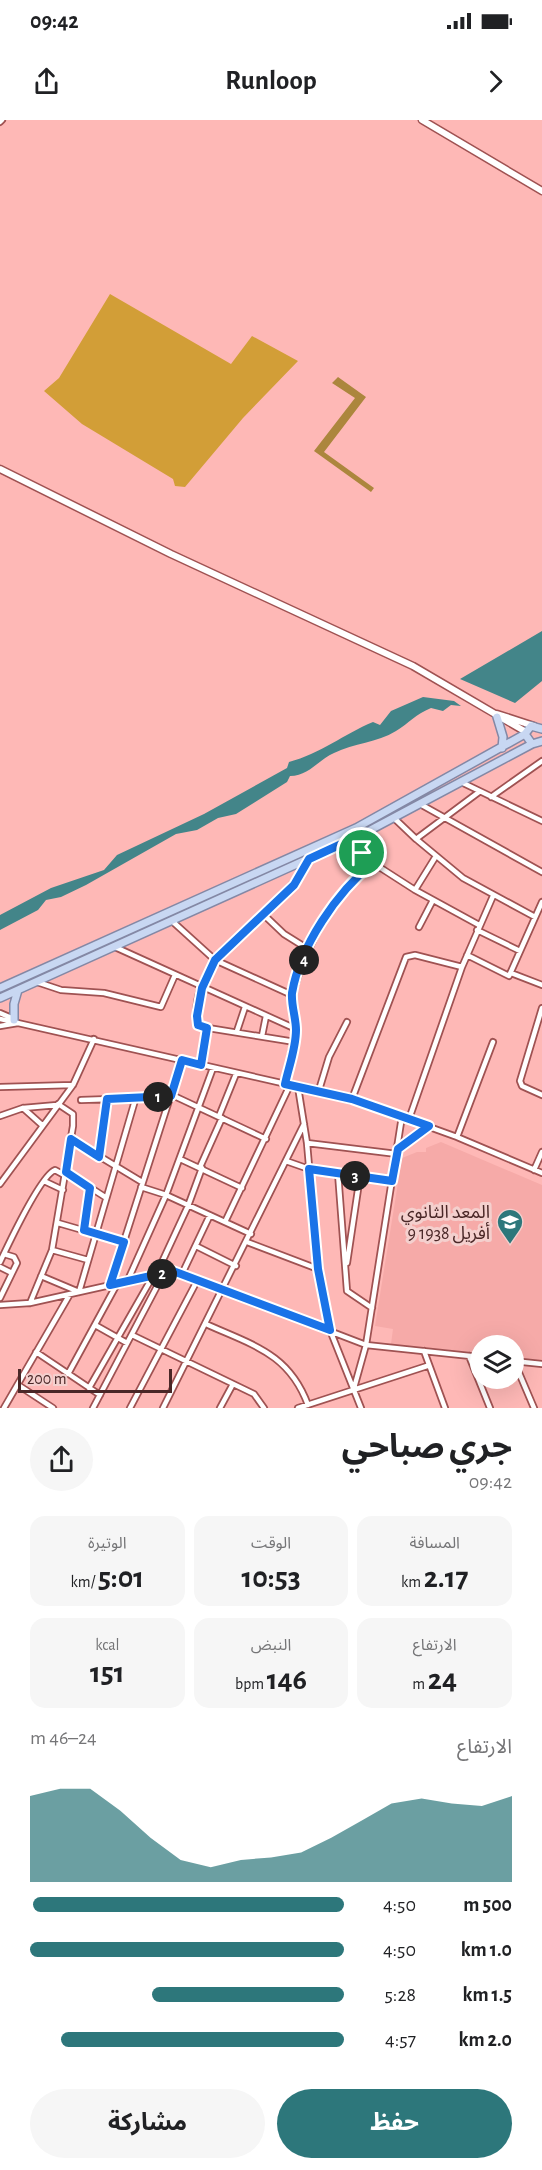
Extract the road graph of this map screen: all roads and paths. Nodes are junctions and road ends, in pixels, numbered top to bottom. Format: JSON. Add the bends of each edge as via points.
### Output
{"nodes":[{"id":1,"x":422,"y":120,"type":"edge"},
{"id":2,"x":542,"y":191,"type":"edge"},
{"id":3,"x":0,"y":469,"type":"edge"},
{"id":4,"x":496,"y":715,"type":"junction"},
{"id":5,"x":539,"y":726,"type":"edge"},
{"id":6,"x":525,"y":733,"type":"junction"},
{"id":7,"x":538,"y":744,"type":"edge"},
{"id":8,"x":502,"y":748,"type":"junction"},
{"id":9,"x":542,"y":761,"type":"edge"},
{"id":10,"x":460,"y":782,"type":"junction"},
{"id":11,"x":479,"y":792,"type":"junction"},
{"id":12,"x":491,"y":797,"type":"junction"},
{"id":13,"x":420,"y":804,"type":"junction"},
{"id":14,"x":394,"y":818,"type":"junction"},
{"id":15,"x":445,"y":819,"type":"junction"},
{"id":16,"x":541,"y":820,"type":"edge"},
{"id":17,"x":416,"y":838,"type":"junction"},
{"id":18,"x":348,"y":841,"type":"junction"},
{"id":19,"x":436,"y":856,"type":"junction"},
{"id":20,"x":309,"y":859,"type":"junction"},
{"id":21,"x":373,"y":863,"type":"junction"},
{"id":22,"x":542,"y":872,"type":"edge"},
{"id":23,"x":415,"y":891,"type":"junction"},
{"id":24,"x":493,"y":896,"type":"junction"},
{"id":25,"x":432,"y":902,"type":"junction"},
{"id":26,"x":542,"y":902,"type":"edge"},
{"id":27,"x":263,"y":914,"type":"junction"},
{"id":28,"x":536,"y":917,"type":"junction"},
{"id":29,"x":172,"y":921,"type":"junction"},
{"id":30,"x":419,"y":927,"type":"dead end"},
{"id":31,"x":478,"y":928,"type":"junction"},
{"id":32,"x":115,"y":947,"type":"junction"},
{"id":33,"x":308,"y":949,"type":"junction"},
{"id":34,"x":520,"y":951,"type":"junction"},
{"id":35,"x":466,"y":955,"type":"junction"},
{"id":36,"x":215,"y":960,"type":"junction"},
{"id":37,"x":462,"y":967,"type":"junction"},
{"id":38,"x":511,"y":973,"type":"junction"},
{"id":39,"x":175,"y":975,"type":"junction"},
{"id":40,"x":37,"y":982,"type":"junction"},
{"id":41,"x":542,"y":985,"type":"edge"},
{"id":42,"x":0,"y":988,"type":"edge"},
{"id":43,"x":202,"y":988,"type":"junction"},
{"id":44,"x":18,"y":990,"type":"junction"},
{"id":45,"x":292,"y":995,"type":"junction"},
{"id":46,"x":0,"y":998,"type":"edge"},
{"id":47,"x":245,"y":1007,"type":"junction"},
{"id":48,"x":542,"y":1008,"type":"edge"},
{"id":49,"x":0,"y":1013,"type":"edge"},
{"id":50,"x":266,"y":1016,"type":"junction"},
{"id":51,"x":0,"y":1019,"type":"edge"},
{"id":52,"x":15,"y":1021,"type":"junction"},
{"id":53,"x":347,"y":1022,"type":"dead end"},
{"id":54,"x":23,"y":1023,"type":"junction"},
{"id":55,"x":0,"y":1026,"type":"edge"},
{"id":56,"x":207,"y":1028,"type":"junction"},
{"id":57,"x":296,"y":1029,"type":"junction"},
{"id":58,"x":237,"y":1031,"type":"junction"},
{"id":59,"x":262,"y":1036,"type":"junction"},
{"id":60,"x":94,"y":1039,"type":"junction"},
{"id":61,"x":295,"y":1042,"type":"junction"},
{"id":62,"x":493,"y":1042,"type":"dead end"},
{"id":63,"x":182,"y":1060,"type":"junction"},
{"id":64,"x":201,"y":1065,"type":"junction"},
{"id":65,"x":213,"y":1068,"type":"junction"},
{"id":66,"x":236,"y":1074,"type":"junction"},
{"id":67,"x":288,"y":1084,"type":"junction"},
{"id":68,"x":73,"y":1085,"type":"junction"},
{"id":69,"x":0,"y":1086,"type":"edge"},
{"id":70,"x":298,"y":1087,"type":"junction"},
{"id":71,"x":319,"y":1090,"type":"junction"},
{"id":72,"x":542,"y":1095,"type":"edge"},
{"id":73,"x":171,"y":1096,"type":"junction"},
{"id":74,"x":136,"y":1097,"type":"junction"},
{"id":75,"x":107,"y":1099,"type":"junction"},
{"id":76,"x":352,"y":1099,"type":"junction"},
{"id":77,"x":81,"y":1100,"type":"dead end"},
{"id":78,"x":58,"y":1105,"type":"junction"},
{"id":79,"x":198,"y":1106,"type":"junction"},
{"id":80,"x":23,"y":1108,"type":"junction"},
{"id":81,"x":0,"y":1116,"type":"edge"},
{"id":82,"x":402,"y":1116,"type":"junction"},
{"id":83,"x":221,"y":1117,"type":"junction"},
{"id":84,"x":409,"y":1119,"type":"junction"},
{"id":85,"x":304,"y":1124,"type":"junction"},
{"id":86,"x":42,"y":1125,"type":"junction"},
{"id":87,"x":429,"y":1126,"type":"junction"},
{"id":88,"x":457,"y":1137,"type":"junction"},
{"id":89,"x":71,"y":1139,"type":"junction"},
{"id":90,"x":266,"y":1139,"type":"junction"},
{"id":91,"x":307,"y":1143,"type":"junction"},
{"id":92,"x":397,"y":1151,"type":"junction"},
{"id":93,"x":542,"y":1152,"type":"edge"},
{"id":94,"x":99,"y":1157,"type":"junction"},
{"id":95,"x":180,"y":1159,"type":"junction"},
{"id":96,"x":286,"y":1161,"type":"junction"},
{"id":97,"x":201,"y":1167,"type":"junction"},
{"id":98,"x":116,"y":1168,"type":"junction"},
{"id":99,"x":309,"y":1169,"type":"junction"},
{"id":100,"x":534,"y":1170,"type":"junction"},
{"id":101,"x":338,"y":1173,"type":"junction"},
{"id":102,"x":542,"y":1173,"type":"edge"},
{"id":103,"x":66,"y":1174,"type":"junction"},
{"id":104,"x":360,"y":1176,"type":"junction"},
{"id":105,"x":44,"y":1181,"type":"junction"},
{"id":106,"x":392,"y":1181,"type":"junction"},
{"id":107,"x":0,"y":1184,"type":"edge"},
{"id":108,"x":142,"y":1185,"type":"junction"},
{"id":109,"x":90,"y":1188,"type":"junction"},
{"id":110,"x":242,"y":1188,"type":"junction"},
{"id":111,"x":63,"y":1190,"type":"junction"},
{"id":112,"x":165,"y":1195,"type":"junction"},
{"id":113,"x":105,"y":1197,"type":"junction"},
{"id":114,"x":188,"y":1206,"type":"junction"},
{"id":115,"x":210,"y":1215,"type":"junction"},
{"id":116,"x":225,"y":1222,"type":"junction"},
{"id":117,"x":58,"y":1223,"type":"junction"},
{"id":118,"x":84,"y":1230,"type":"junction"},
{"id":119,"x":95,"y":1233,"type":"junction"},
{"id":120,"x":251,"y":1234,"type":"junction"},
{"id":121,"x":124,"y":1242,"type":"junction"},
{"id":122,"x":247,"y":1242,"type":"junction"},
{"id":123,"x":196,"y":1246,"type":"junction"},
{"id":124,"x":52,"y":1250,"type":"junction"},
{"id":125,"x":4,"y":1254,"type":"junction"},
{"id":126,"x":88,"y":1260,"type":"junction"},
{"id":127,"x":0,"y":1262,"type":"edge"},
{"id":128,"x":236,"y":1266,"type":"junction"},
{"id":129,"x":0,"y":1267,"type":"edge"},
{"id":130,"x":318,"y":1269,"type":"junction"},
{"id":131,"x":346,"y":1270,"type":"junction"},
{"id":132,"x":12,"y":1273,"type":"junction"},
{"id":133,"x":164,"y":1273,"type":"junction"},
{"id":134,"x":182,"y":1274,"type":"junction"},
{"id":135,"x":41,"y":1276,"type":"junction"},
{"id":136,"x":154,"y":1276,"type":"junction"},
{"id":137,"x":198,"y":1279,"type":"junction"},
{"id":138,"x":127,"y":1282,"type":"junction"},
{"id":139,"x":117,"y":1284,"type":"junction"},
{"id":140,"x":110,"y":1285,"type":"junction"},
{"id":141,"x":224,"y":1289,"type":"junction"},
{"id":142,"x":79,"y":1292,"type":"junction"},
{"id":143,"x":70,"y":1294,"type":"junction"},
{"id":144,"x":0,"y":1298,"type":"edge"},
{"id":145,"x":30,"y":1303,"type":"junction"},
{"id":146,"x":0,"y":1306,"type":"edge"},
{"id":147,"x":372,"y":1308,"type":"junction"},
{"id":148,"x":206,"y":1324,"type":"junction"},
{"id":149,"x":95,"y":1325,"type":"junction"},
{"id":150,"x":330,"y":1330,"type":"junction"},
{"id":151,"x":132,"y":1335,"type":"junction"},
{"id":152,"x":117,"y":1338,"type":"junction"},
{"id":153,"x":127,"y":1343,"type":"junction"},
{"id":154,"x":366,"y":1345,"type":"junction"},
{"id":155,"x":161,"y":1349,"type":"junction"},
{"id":156,"x":424,"y":1351,"type":"junction"},
{"id":157,"x":36,"y":1352,"type":"junction"},
{"id":158,"x":469,"y":1356,"type":"joint"},
{"id":159,"x":188,"y":1361,"type":"junction"},
{"id":160,"x":524,"y":1362,"type":"edge"},
{"id":161,"x":542,"y":1364,"type":"edge"},
{"id":162,"x":427,"y":1366,"type":"junction"},
{"id":163,"x":68,"y":1374,"type":"junction"},
{"id":164,"x":233,"y":1384,"type":"junction"},
{"id":165,"x":524,"y":1384,"type":"edge"},
{"id":166,"x":18,"y":1385,"type":"junction"},
{"id":167,"x":89,"y":1388,"type":"junction"},
{"id":168,"x":353,"y":1390,"type":"junction"},
{"id":169,"x":100,"y":1395,"type":"junction"},
{"id":170,"x":308,"y":1404,"type":"junction"},
{"id":171,"x":4,"y":1408,"type":"edge"},
{"id":172,"x":53,"y":1408,"type":"edge"},
{"id":173,"x":93,"y":1408,"type":"edge"},
{"id":174,"x":130,"y":1408,"type":"edge"},
{"id":175,"x":163,"y":1408,"type":"edge"},
{"id":176,"x":220,"y":1408,"type":"edge"},
{"id":177,"x":264,"y":1408,"type":"edge"},
{"id":178,"x":298,"y":1408,"type":"edge"},
{"id":179,"x":362,"y":1408,"type":"edge"},
{"id":180,"x":445,"y":1408,"type":"edge"},
{"id":181,"x":490,"y":1408,"type":"edge"},
{"id":182,"x":534,"y":1408,"type":"edge"}],
"edges":[{"from":1,"to":2,"type":"street"},
{"from":3,"to":4,"type":"street","via":[[171,554],[413,666]]},
{"from":4,"to":5,"type":"street"},
{"from":4,"to":6,"type":"street"},
{"from":4,"to":8,"type":"main road"},
{"from":5,"to":6,"type":"main road"},
{"from":6,"to":7,"type":"main road"},
{"from":6,"to":8,"type":"main road"},
{"from":7,"to":10,"type":"main road"},
{"from":8,"to":42,"type":"main road","via":[[310,850]]},
{"from":9,"to":12,"type":"street"},
{"from":10,"to":11,"type":"street"},
{"from":10,"to":13,"type":"main road"},
{"from":11,"to":12,"type":"street"},
{"from":11,"to":15,"type":"street"},
{"from":12,"to":16,"type":"street"},
{"from":13,"to":14,"type":"main road"},
{"from":13,"to":15,"type":"street"},
{"from":14,"to":17,"type":"street"},
{"from":14,"to":18,"type":"main road"},
{"from":15,"to":17,"type":"street"},
{"from":15,"to":22,"type":"street"},
{"from":17,"to":19,"type":"street"},
{"from":18,"to":20,"type":"main road"},
{"from":18,"to":21,"type":"street"},
{"from":19,"to":23,"type":"street"},
{"from":19,"to":24,"type":"street"},
{"from":20,"to":27,"type":"street","via":[[294,885]]},
{"from":20,"to":29,"type":"main road"},
{"from":21,"to":23,"type":"street"},
{"from":21,"to":33,"type":"street","via":[[330,909]]},
{"from":23,"to":25,"type":"street"},
{"from":24,"to":28,"type":"street"},
{"from":24,"to":31,"type":"street"},
{"from":25,"to":30,"type":"street"},
{"from":25,"to":31,"type":"street"},
{"from":26,"to":28,"type":"street"},
{"from":27,"to":33,"type":"street"},
{"from":27,"to":36,"type":"street"},
{"from":28,"to":34,"type":"street"},
{"from":29,"to":32,"type":"main road"},
{"from":29,"to":36,"type":"street"},
{"from":31,"to":34,"type":"street"},
{"from":31,"to":35,"type":"street"},
{"from":32,"to":39,"type":"street"},
{"from":32,"to":40,"type":"main road"},
{"from":33,"to":45,"type":"street"},
{"from":34,"to":38,"type":"street"},
{"from":35,"to":37,"type":"street"},
{"from":35,"to":38,"type":"street","via":[[505,976]]},
{"from":36,"to":43,"type":"street"},
{"from":36,"to":45,"type":"street"},
{"from":37,"to":76,"type":"street","via":[[415,955],[406,957]]},
{"from":37,"to":84,"type":"street"},
{"from":38,"to":41,"type":"street"},
{"from":39,"to":40,"type":"street","via":[[163,1007],[104,993],[61,990]]},
{"from":39,"to":43,"type":"street"},
{"from":40,"to":44,"type":"main road"},
{"from":43,"to":47,"type":"street"},
{"from":43,"to":56,"type":"street","via":[[196,1019]]},
{"from":44,"to":46,"type":"main road"},
{"from":44,"to":52,"type":"main road"},
{"from":45,"to":57,"type":"street"},
{"from":47,"to":50,"type":"street"},
{"from":47,"to":58,"type":"street"},
{"from":48,"to":72,"type":"street","via":[[520,1082]]},
{"from":49,"to":52,"type":"street"},
{"from":50,"to":57,"type":"street"},
{"from":50,"to":59,"type":"street"},
{"from":51,"to":52,"type":"street"},
{"from":52,"to":54,"type":"street"},
{"from":53,"to":71,"type":"street","via":[[329,1057]]},
{"from":54,"to":55,"type":"street"},
{"from":54,"to":60,"type":"street"},
{"from":56,"to":58,"type":"street"},
{"from":56,"to":64,"type":"street"},
{"from":57,"to":61,"type":"street"},
{"from":58,"to":59,"type":"street"},
{"from":59,"to":61,"type":"street"},
{"from":60,"to":63,"type":"street"},
{"from":60,"to":68,"type":"street"},
{"from":61,"to":67,"type":"street"},
{"from":62,"to":88,"type":"street"},
{"from":63,"to":64,"type":"street"},
{"from":63,"to":73,"type":"street"},
{"from":64,"to":65,"type":"street"},
{"from":65,"to":66,"type":"street"},
{"from":65,"to":79,"type":"street"},
{"from":66,"to":67,"type":"street"},
{"from":66,"to":83,"type":"street"},
{"from":67,"to":70,"type":"street"},
{"from":67,"to":90,"type":"street"},
{"from":68,"to":69,"type":"street"},
{"from":68,"to":78,"type":"street"},
{"from":70,"to":71,"type":"street"},
{"from":70,"to":85,"type":"street"},
{"from":71,"to":76,"type":"street"},
{"from":73,"to":74,"type":"street"},
{"from":73,"to":79,"type":"street"},
{"from":73,"to":108,"type":"street"},
{"from":74,"to":75,"type":"street"},
{"from":74,"to":98,"type":"street"},
{"from":75,"to":77,"type":"street"},
{"from":75,"to":94,"type":"street"},
{"from":76,"to":82,"type":"street"},
{"from":78,"to":80,"type":"street"},
{"from":78,"to":86,"type":"street"},
{"from":78,"to":89,"type":"street","via":[[73,1114]]},
{"from":79,"to":83,"type":"street"},
{"from":79,"to":95,"type":"street"},
{"from":80,"to":81,"type":"street"},
{"from":80,"to":86,"type":"street"},
{"from":82,"to":84,"type":"street"},
{"from":82,"to":92,"type":"street"},
{"from":83,"to":90,"type":"street"},
{"from":83,"to":97,"type":"street"},
{"from":84,"to":87,"type":"street"},
{"from":85,"to":91,"type":"street"},
{"from":85,"to":96,"type":"street"},
{"from":86,"to":107,"type":"street"},
{"from":87,"to":88,"type":"street"},
{"from":87,"to":92,"type":"street"},
{"from":88,"to":100,"type":"street"},
{"from":89,"to":94,"type":"street"},
{"from":89,"to":103,"type":"street"},
{"from":90,"to":110,"type":"street"},
{"from":91,"to":92,"type":"street"},
{"from":91,"to":99,"type":"street"},
{"from":92,"to":106,"type":"street"},
{"from":93,"to":100,"type":"street"},
{"from":94,"to":98,"type":"street"},
{"from":95,"to":97,"type":"street"},
{"from":95,"to":112,"type":"street"},
{"from":96,"to":99,"type":"street"},
{"from":96,"to":120,"type":"street"},
{"from":97,"to":110,"type":"street"},
{"from":97,"to":114,"type":"street"},
{"from":98,"to":108,"type":"street"},
{"from":98,"to":113,"type":"street"},
{"from":99,"to":101,"type":"street"},
{"from":99,"to":130,"type":"street"},
{"from":100,"to":102,"type":"street"},
{"from":101,"to":104,"type":"street"},
{"from":101,"to":131,"type":"street"},
{"from":103,"to":105,"type":"street","via":[[53,1170]]},
{"from":103,"to":109,"type":"street"},
{"from":103,"to":111,"type":"street"},
{"from":104,"to":106,"type":"street"},
{"from":104,"to":131,"type":"street"},
{"from":105,"to":111,"type":"street"},
{"from":105,"to":125,"type":"street"},
{"from":106,"to":147,"type":"street"},
{"from":108,"to":112,"type":"street"},
{"from":108,"to":121,"type":"street"},
{"from":109,"to":113,"type":"street"},
{"from":109,"to":118,"type":"street"},
{"from":110,"to":116,"type":"street"},
{"from":111,"to":117,"type":"street"},
{"from":112,"to":114,"type":"street"},
{"from":112,"to":138,"type":"street"},
{"from":113,"to":119,"type":"street"},
{"from":114,"to":115,"type":"street"},
{"from":114,"to":136,"type":"street"},
{"from":115,"to":116,"type":"street"},
{"from":115,"to":123,"type":"street"},
{"from":116,"to":120,"type":"street"},
{"from":117,"to":118,"type":"street"},
{"from":117,"to":124,"type":"street"},
{"from":118,"to":119,"type":"street"},
{"from":119,"to":121,"type":"street"},
{"from":119,"to":126,"type":"street"},
{"from":120,"to":122,"type":"street"},
{"from":121,"to":140,"type":"street"},
{"from":122,"to":128,"type":"street"},
{"from":122,"to":130,"type":"street"},
{"from":123,"to":128,"type":"street"},
{"from":123,"to":134,"type":"street"},
{"from":124,"to":126,"type":"street"},
{"from":124,"to":135,"type":"street"},
{"from":125,"to":127,"type":"street"},
{"from":125,"to":132,"type":"street","via":[[16,1259]]},
{"from":126,"to":142,"type":"street"},
{"from":128,"to":141,"type":"street"},
{"from":129,"to":132,"type":"street"},
{"from":130,"to":150,"type":"street"},
{"from":131,"to":147,"type":"street","via":[[348,1293]]},
{"from":132,"to":144,"type":"street"},
{"from":133,"to":134,"type":"street"},
{"from":133,"to":136,"type":"street"},
{"from":133,"to":151,"type":"street"},
{"from":134,"to":137,"type":"street"},
{"from":135,"to":142,"type":"street"},
{"from":135,"to":145,"type":"street"},
{"from":136,"to":138,"type":"street"},
{"from":136,"to":152,"type":"street"},
{"from":137,"to":141,"type":"street"},
{"from":137,"to":155,"type":"street"},
{"from":138,"to":139,"type":"street"},
{"from":139,"to":140,"type":"street"},
{"from":139,"to":149,"type":"street"},
{"from":140,"to":142,"type":"street"},
{"from":141,"to":148,"type":"street"},
{"from":141,"to":150,"type":"street"},
{"from":142,"to":143,"type":"street"},
{"from":143,"to":145,"type":"street"},
{"from":143,"to":157,"type":"street"},
{"from":145,"to":146,"type":"street"},
{"from":147,"to":154,"type":"street"},
{"from":148,"to":159,"type":"street"},
{"from":148,"to":170,"type":"street","via":[[282,1361],[299,1383]]},
{"from":149,"to":152,"type":"street"},
{"from":149,"to":163,"type":"street"},
{"from":150,"to":154,"type":"street"},
{"from":150,"to":168,"type":"street"},
{"from":151,"to":153,"type":"street"},
{"from":151,"to":155,"type":"street"},
{"from":152,"to":153,"type":"street"},
{"from":152,"to":167,"type":"street"},
{"from":153,"to":169,"type":"street"},
{"from":154,"to":156,"type":"street"},
{"from":154,"to":168,"type":"street"},
{"from":155,"to":159,"type":"street"},
{"from":155,"to":174,"type":"street"},
{"from":156,"to":158,"type":"street"},
{"from":156,"to":162,"type":"street"},
{"from":157,"to":163,"type":"street"},
{"from":157,"to":166,"type":"street"},
{"from":158,"to":181,"type":"street"},
{"from":159,"to":164,"type":"street"},
{"from":159,"to":175,"type":"street"},
{"from":160,"to":161,"type":"street"},
{"from":162,"to":168,"type":"street"},
{"from":162,"to":180,"type":"street"},
{"from":163,"to":167,"type":"street"},
{"from":164,"to":176,"type":"street"},
{"from":164,"to":177,"type":"street","via":[[256,1395]]},
{"from":165,"to":182,"type":"street"},
{"from":166,"to":171,"type":"street"},
{"from":166,"to":172,"type":"street"},
{"from":167,"to":169,"type":"street"},
{"from":168,"to":170,"type":"street"},
{"from":168,"to":179,"type":"street"},
{"from":169,"to":173,"type":"street"},
{"from":170,"to":178,"type":"street"}]}
